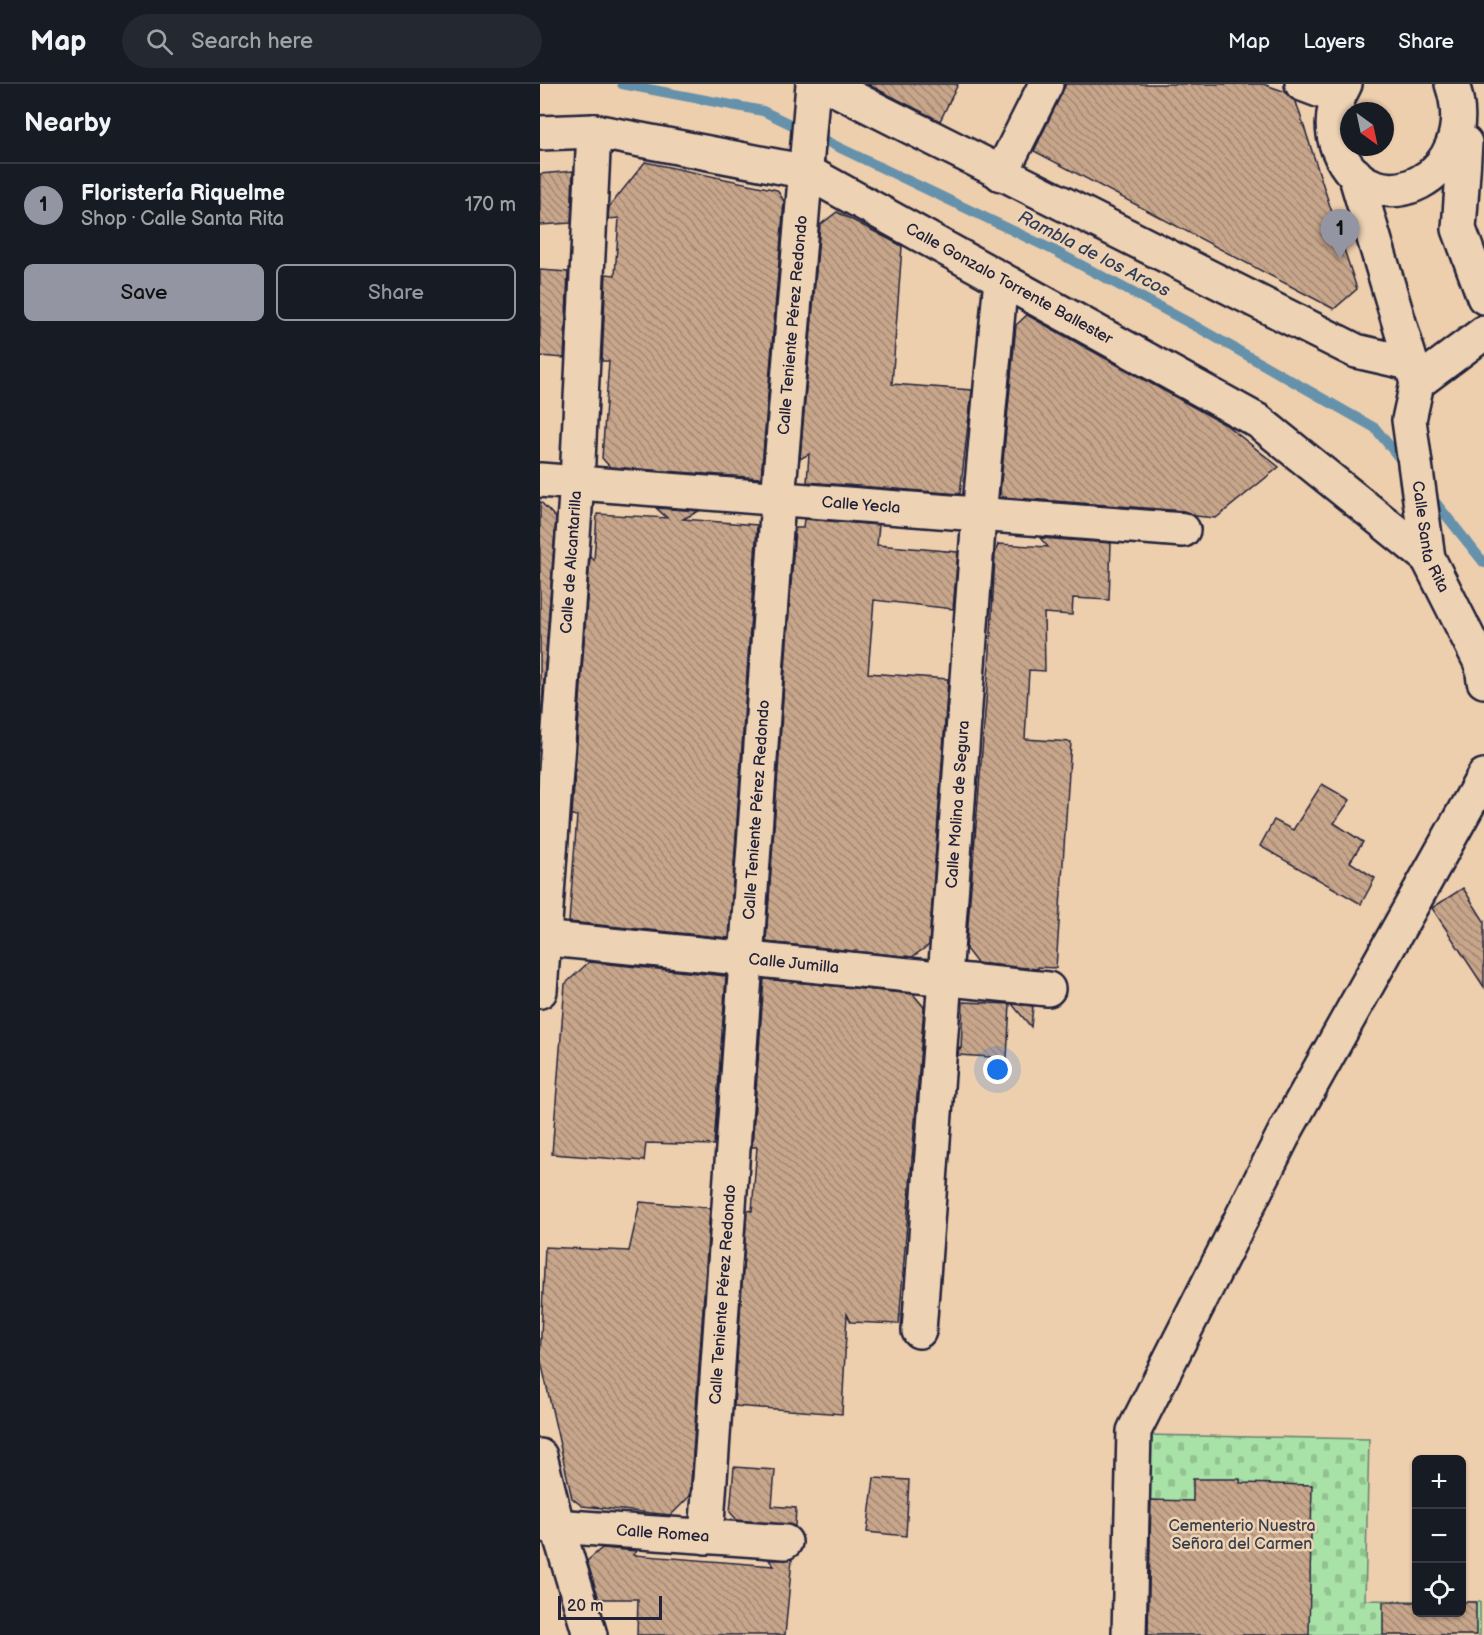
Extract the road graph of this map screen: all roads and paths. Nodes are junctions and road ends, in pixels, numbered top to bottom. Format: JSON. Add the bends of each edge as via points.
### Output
{"nodes":[{"id":1,"x":1046,"y":84,"type":"edge"},
{"id":2,"x":1302,"y":84,"type":"edge"},
{"id":3,"x":817,"y":85,"type":"edge"},
{"id":4,"x":1341,"y":91,"type":"edge"},
{"id":5,"x":1460,"y":100,"type":"edge"},
{"id":6,"x":594,"y":131,"type":"junction"},
{"id":7,"x":540,"y":134,"type":"edge"},
{"id":8,"x":807,"y":169,"type":"junction"},
{"id":9,"x":1001,"y":174,"type":"junction"},
{"id":10,"x":1355,"y":174,"type":"junction"},
{"id":11,"x":1414,"y":189,"type":"junction"},
{"id":12,"x":1459,"y":229,"type":"junction"},
{"id":13,"x":1478,"y":264,"type":"edge"},
{"id":14,"x":1001,"y":279,"type":"junction"},
{"id":15,"x":1484,"y":297,"type":"edge"},
{"id":16,"x":1484,"y":333,"type":"edge"},
{"id":17,"x":1413,"y":373,"type":"junction"},
{"id":18,"x":540,"y":480,"type":"edge"},
{"id":19,"x":577,"y":481,"type":"junction"},
{"id":20,"x":778,"y":500,"type":"junction"},
{"id":21,"x":979,"y":516,"type":"junction"},
{"id":22,"x":1183,"y":530,"type":"dead end"},
{"id":23,"x":1428,"y":558,"type":"junction"},
{"id":24,"x":1484,"y":681,"type":"edge"},
{"id":25,"x":1484,"y":776,"type":"edge"},
{"id":26,"x":542,"y":938,"type":"edge"},
{"id":27,"x":747,"y":960,"type":"junction"},
{"id":28,"x":944,"y":978,"type":"junction"},
{"id":29,"x":1048,"y":989,"type":"dead end"},
{"id":30,"x":540,"y":991,"type":"edge"},
{"id":31,"x":919,"y":1331,"type":"dead end"},
{"id":32,"x":540,"y":1456,"type":"edge"},
{"id":33,"x":548,"y":1525,"type":"edge"},
{"id":34,"x":706,"y":1537,"type":"junction"},
{"id":35,"x":785,"y":1542,"type":"dead end"},
{"id":36,"x":590,"y":1635,"type":"edge"},
{"id":37,"x":1129,"y":1635,"type":"edge"}],
"edges":[{"from":1,"to":9,"type":"street"},
{"from":2,"to":4,"type":"street"},
{"from":3,"to":8,"type":"street","name":"Calle Teniente Pérez Redondo"},
{"from":3,"to":9,"type":"street"},
{"from":4,"to":10,"type":"street","via":[[1332,118],[1334,139]]},
{"from":5,"to":11,"type":"street","via":[[1461,150],[1450,168]]},
{"from":5,"to":12,"type":"street"},
{"from":6,"to":7,"type":"street","name":"Calle Gonzalo Torrente Ballester"},
{"from":6,"to":8,"type":"street","name":"Calle Gonzalo Torrente Ballester"},
{"from":6,"to":19,"type":"street","name":"Calle de Alcantarilla"},
{"from":8,"to":14,"type":"street","name":"Calle Gonzalo Torrente Ballester"},
{"from":8,"to":20,"type":"street","name":"Calle Teniente Pérez Redondo"},
{"from":9,"to":17,"type":"street","via":[[1356,351]]},
{"from":10,"to":11,"type":"street","via":[[1383,188]]},
{"from":10,"to":17,"type":"street","name":"Calle Santa Rita"},
{"from":11,"to":12,"type":"street"},
{"from":12,"to":13,"type":"street"},
{"from":13,"to":15,"type":"street"},
{"from":14,"to":21,"type":"street","name":"Calle Molina de Segura"},
{"from":14,"to":23,"type":"street","name":"Calle Gonzalo Torrente Ballester","via":[[1258,421]]},
{"from":16,"to":17,"type":"street"},
{"from":17,"to":23,"type":"street","name":"Calle Santa Rita","via":[[1409,420]]},
{"from":18,"to":19,"type":"street","name":"Calle Yecla"},
{"from":19,"to":20,"type":"street","name":"Calle Yecla"},
{"from":19,"to":26,"type":"street","name":"Calle de Alcantarilla"},
{"from":20,"to":21,"type":"street","name":"Calle Yecla"},
{"from":20,"to":27,"type":"street","name":"Calle Teniente Pérez Redondo"},
{"from":21,"to":22,"type":"street","name":"Calle Yecla"},
{"from":21,"to":28,"type":"street","name":"Calle Molina de Segura"},
{"from":23,"to":24,"type":"street","name":"Calle Santa Rita","via":[[1482,665]]},
{"from":25,"to":37,"type":"street","via":[[1287,1128],[1134,1431]]},
{"from":26,"to":27,"type":"street","name":"Calle Jumilla"},
{"from":26,"to":30,"type":"street","name":"Calle de Alcantarilla"},
{"from":27,"to":28,"type":"street","name":"Calle Jumilla"},
{"from":27,"to":34,"type":"street","name":"Calle Teniente Pérez Redondo"},
{"from":28,"to":29,"type":"street","name":"Calle Jumilla"},
{"from":28,"to":31,"type":"street","name":"Calle Molina de Segura"},
{"from":32,"to":33,"type":"street"},
{"from":33,"to":34,"type":"street","name":"Calle Romea"},
{"from":33,"to":36,"type":"street"},
{"from":34,"to":35,"type":"street","name":"Calle Romea"}]}
